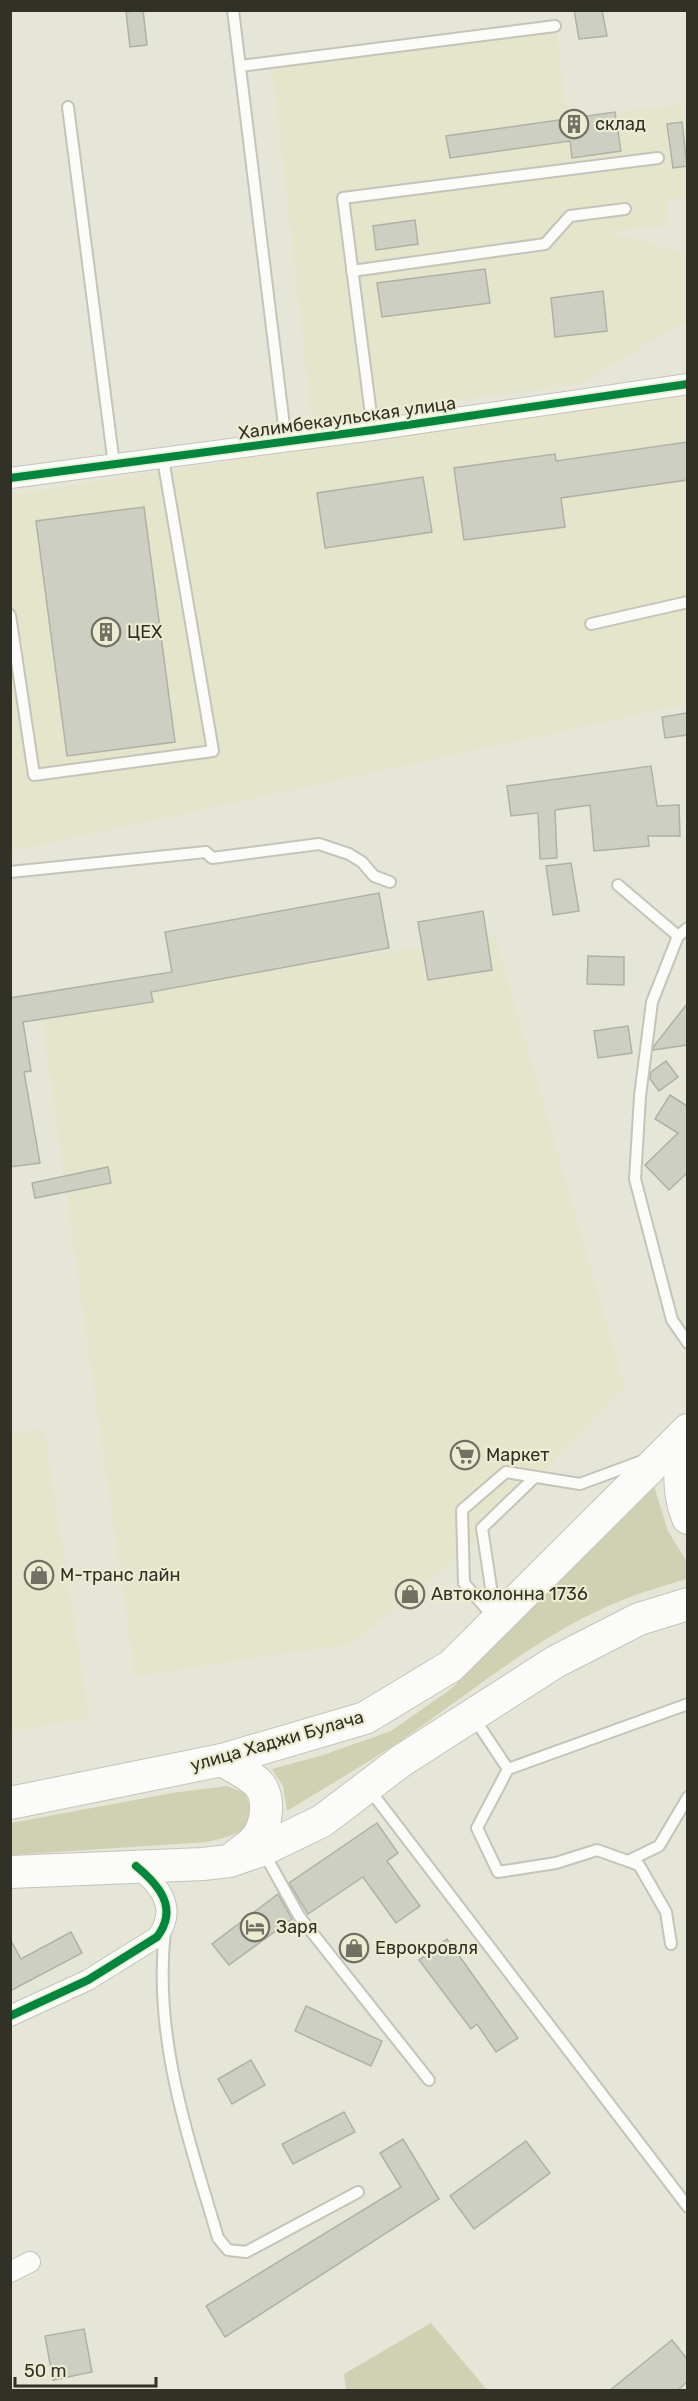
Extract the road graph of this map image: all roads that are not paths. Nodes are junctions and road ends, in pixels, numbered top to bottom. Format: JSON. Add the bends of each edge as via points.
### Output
{"nodes":[{"id":1,"x":233,"y":10,"type":"edge"},
{"id":2,"x":555,"y":26,"type":"dead end"},
{"id":3,"x":240,"y":66,"type":"junction"},
{"id":4,"x":68,"y":107,"type":"dead end"},
{"id":5,"x":658,"y":158,"type":"dead end"},
{"id":6,"x":625,"y":209,"type":"dead end"},
{"id":7,"x":352,"y":271,"type":"junction"},
{"id":8,"x":687,"y":384,"type":"edge"},
{"id":9,"x":374,"y":430,"type":"junction"},
{"id":10,"x":286,"y":442,"type":"junction"},
{"id":11,"x":163,"y":459,"type":"junction"},
{"id":12,"x":114,"y":465,"type":"junction"},
{"id":13,"x":10,"y":478,"type":"edge"},
{"id":14,"x":687,"y":602,"type":"edge"},
{"id":15,"x":10,"y":615,"type":"edge"},
{"id":16,"x":591,"y":624,"type":"dead end"},
{"id":17,"x":10,"y":872,"type":"edge"},
{"id":18,"x":390,"y":882,"type":"dead end"},
{"id":19,"x":618,"y":885,"type":"dead end"},
{"id":20,"x":687,"y":927,"type":"edge"},
{"id":21,"x":678,"y":936,"type":"junction"},
{"id":22,"x":687,"y":1343,"type":"edge"},
{"id":23,"x":687,"y":1431,"type":"edge"},
{"id":24,"x":664,"y":1453,"type":"junction"},
{"id":25,"x":535,"y":1477,"type":"junction"},
{"id":26,"x":687,"y":1518,"type":"edge"},
{"id":27,"x":687,"y":1604,"type":"edge"},
{"id":28,"x":496,"y":1620,"type":"junction"},
{"id":29,"x":687,"y":1704,"type":"edge"},
{"id":30,"x":472,"y":1715,"type":"junction"},
{"id":31,"x":222,"y":1760,"type":"junction"},
{"id":32,"x":508,"y":1769,"type":"junction"},
{"id":33,"x":367,"y":1786,"type":"junction"},
{"id":34,"x":687,"y":1797,"type":"edge"},
{"id":35,"x":10,"y":1803,"type":"edge"},
{"id":36,"x":262,"y":1850,"type":"junction"},
{"id":37,"x":229,"y":1861,"type":"junction"},
{"id":38,"x":628,"y":1861,"type":"junction"},
{"id":39,"x":136,"y":1866,"type":"junction"},
{"id":40,"x":12,"y":1873,"type":"edge"},
{"id":41,"x":165,"y":1927,"type":"junction"},
{"id":42,"x":670,"y":1944,"type":"dead end"},
{"id":43,"x":10,"y":2016,"type":"edge"},
{"id":44,"x":429,"y":2080,"type":"dead end"},
{"id":45,"x":358,"y":2192,"type":"dead end"},
{"id":46,"x":687,"y":2207,"type":"edge"},
{"id":47,"x":30,"y":2262,"type":"dead end"},
{"id":48,"x":10,"y":2272,"type":"edge"}],
"edges":[{"from":1,"to":3,"type":"lane"},
{"from":2,"to":3,"type":"lane"},
{"from":3,"to":10,"type":"lane"},
{"from":4,"to":12,"type":"lane"},
{"from":5,"to":7,"type":"lane","via":[[343,198]]},
{"from":6,"to":7,"type":"lane","via":[[570,216],[545,244]]},
{"from":7,"to":9,"type":"lane"},
{"from":8,"to":9,"type":"street","name":"Халимбекаульская улица"},
{"from":9,"to":10,"type":"street","name":"Халимбекаульская улица"},
{"from":10,"to":11,"type":"street","name":"Халимбекаульская улица"},
{"from":11,"to":12,"type":"street","name":"Халимбекаульская улица"},
{"from":11,"to":15,"type":"lane","via":[[213,751],[34,776]]},
{"from":12,"to":13,"type":"street","name":"Халимбекаульская улица"},
{"from":14,"to":16,"type":"lane"},
{"from":17,"to":18,"type":"lane","via":[[206,852],[213,858],[319,844],[349,854],[374,876]]},
{"from":19,"to":21,"type":"lane"},
{"from":20,"to":21,"type":"lane"},
{"from":21,"to":22,"type":"lane","via":[[652,1002],[635,1179],[672,1320]]},
{"from":23,"to":24,"type":"main road","name":"улица Хаджи Булача"},
{"from":23,"to":26,"type":"main road","via":[[680,1493]]},
{"from":24,"to":25,"type":"lane","via":[[580,1484]]},
{"from":24,"to":28,"type":"main road","name":"улица Хаджи Булача"},
{"from":25,"to":28,"type":"lane","via":[[482,1528]]},
{"from":25,"to":28,"type":"lane","via":[[506,1472],[462,1510],[464,1583]]},
{"from":27,"to":30,"type":"main road","via":[[639,1619],[555,1662]]},
{"from":28,"to":31,"type":"main road","name":"улица Хаджи Булача","via":[[451,1666],[365,1718]]},
{"from":29,"to":32,"type":"lane"},
{"from":30,"to":32,"type":"lane"},
{"from":30,"to":33,"type":"main road"},
{"from":31,"to":35,"type":"main road","name":"улица Хаджи Булача"},
{"from":31,"to":37,"type":"main road","via":[[260,1785],[266,1798],[264,1826],[256,1839]]},
{"from":32,"to":38,"type":"lane","via":[[477,1828],[498,1872],[556,1863],[597,1850]]},
{"from":33,"to":36,"type":"main road","via":[[322,1821]]},
{"from":33,"to":46,"type":"lane"},
{"from":34,"to":38,"type":"lane","via":[[659,1846]]},
{"from":36,"to":37,"type":"main road"},
{"from":36,"to":44,"type":"lane","via":[[299,1916]]},
{"from":37,"to":39,"type":"main road"},
{"from":38,"to":42,"type":"lane","via":[[639,1865],[666,1912]]},
{"from":39,"to":40,"type":"main road"},
{"from":39,"to":41,"type":"street","via":[[156,1883],[162,1894]]},
{"from":41,"to":43,"type":"street","via":[[145,1946],[88,1980]]},
{"from":41,"to":45,"type":"lane","via":[[162,1989],[174,2086],[218,2238],[228,2250],[246,2252]]},
{"from":47,"to":48,"type":"street"}]}
